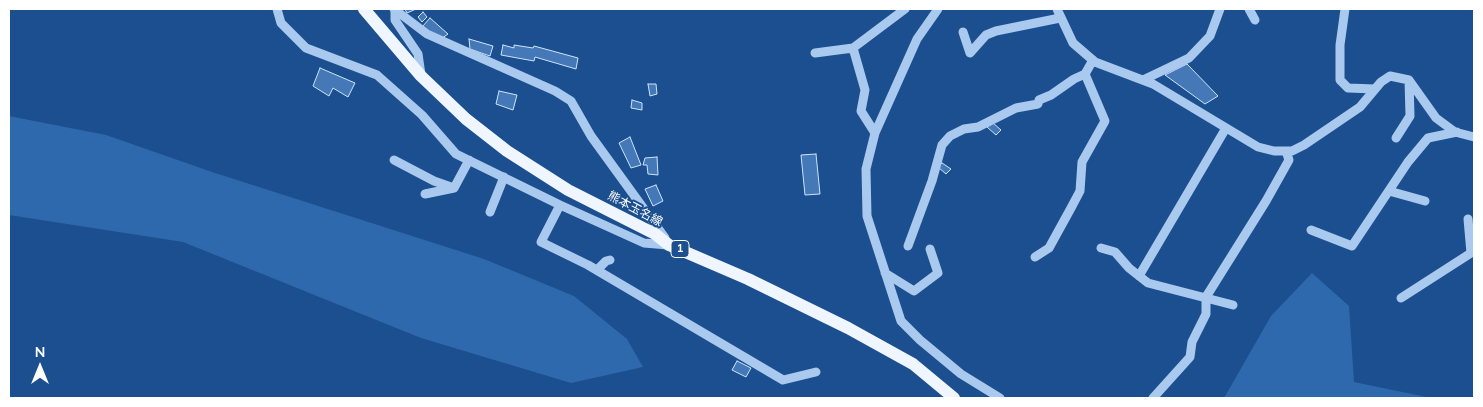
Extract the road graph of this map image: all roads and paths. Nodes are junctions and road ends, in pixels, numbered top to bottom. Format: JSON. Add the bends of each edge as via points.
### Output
{"nodes":[{"id":1,"x":277,"y":9,"type":"edge"},
{"id":2,"x":364,"y":9,"type":"edge"},
{"id":3,"x":905,"y":9,"type":"edge"},
{"id":4,"x":938,"y":9,"type":"edge"},
{"id":5,"x":1220,"y":9,"type":"edge"},
{"id":6,"x":1249,"y":9,"type":"edge"},
{"id":7,"x":1345,"y":9,"type":"edge"},
{"id":8,"x":395,"y":10,"type":"edge"},
{"id":9,"x":1058,"y":13,"type":"edge"},
{"id":10,"x":1255,"y":20,"type":"dead end"},
{"id":11,"x":963,"y":32,"type":"dead end"},
{"id":12,"x":852,"y":48,"type":"junction"},
{"id":13,"x":815,"y":52,"type":"dead end"},
{"id":14,"x":1093,"y":60,"type":"junction"},
{"id":15,"x":1085,"y":74,"type":"junction"},
{"id":16,"x":421,"y":76,"type":"junction"},
{"id":17,"x":1143,"y":80,"type":"junction"},
{"id":18,"x":1408,"y":80,"type":"junction"},
{"id":19,"x":1375,"y":89,"type":"junction"},
{"id":20,"x":1226,"y":128,"type":"junction"},
{"id":21,"x":1458,"y":132,"type":"junction"},
{"id":22,"x":875,"y":133,"type":"junction"},
{"id":23,"x":1474,"y":137,"type":"edge"},
{"id":24,"x":1396,"y":138,"type":"dead end"},
{"id":25,"x":1286,"y":151,"type":"junction"},
{"id":26,"x":394,"y":160,"type":"dead end"},
{"id":27,"x":469,"y":160,"type":"junction"},
{"id":28,"x":504,"y":177,"type":"junction"},
{"id":29,"x":454,"y":188,"type":"junction"},
{"id":30,"x":1389,"y":191,"type":"junction"},
{"id":31,"x":425,"y":194,"type":"dead end"},
{"id":32,"x":1425,"y":201,"type":"dead end"},
{"id":33,"x":560,"y":205,"type":"junction"},
{"id":34,"x":490,"y":212,"type":"dead end"},
{"id":35,"x":1468,"y":219,"type":"dead end"},
{"id":36,"x":1311,"y":230,"type":"dead end"},
{"id":37,"x":669,"y":245,"type":"junction"},
{"id":38,"x":908,"y":246,"type":"dead end"},
{"id":39,"x":930,"y":248,"type":"dead end"},
{"id":40,"x":1101,"y":248,"type":"dead end"},
{"id":41,"x":1034,"y":257,"type":"dead end"},
{"id":42,"x":610,"y":260,"type":"dead end"},
{"id":43,"x":597,"y":270,"type":"junction"},
{"id":44,"x":884,"y":273,"type":"junction"},
{"id":45,"x":1139,"y":276,"type":"junction"},
{"id":46,"x":1206,"y":297,"type":"junction"},
{"id":47,"x":1401,"y":298,"type":"dead end"},
{"id":48,"x":1233,"y":305,"type":"dead end"},
{"id":49,"x":816,"y":372,"type":"dead end"},
{"id":50,"x":954,"y":398,"type":"edge"},
{"id":51,"x":1000,"y":398,"type":"edge"},
{"id":52,"x":1152,"y":398,"type":"edge"}],
"edges":[{"from":1,"to":27,"type":"street","via":[[281,23],[306,48],[378,75],[422,114],[456,154]]},
{"from":2,"to":16,"type":"main road","name":"熊本玉名線","number":"1"},
{"from":3,"to":12,"type":"street"},
{"from":4,"to":22,"type":"street","via":[[917,39]]},
{"from":5,"to":17,"type":"street","via":[[1210,36],[1189,58]]},
{"from":6,"to":10,"type":"street"},
{"from":7,"to":19,"type":"street","via":[[1340,80],[1348,88]]},
{"from":8,"to":16,"type":"street","via":[[395,20],[418,54]]},
{"from":8,"to":37,"type":"street","via":[[442,41],[571,101],[591,136]]},
{"from":9,"to":11,"type":"street","via":[[996,30],[986,35],[970,53]]},
{"from":9,"to":14,"type":"street","via":[[1073,43]]},
{"from":12,"to":13,"type":"street"},
{"from":12,"to":22,"type":"street","via":[[865,90],[861,110]]},
{"from":14,"to":15,"type":"street"},
{"from":14,"to":17,"type":"street"},
{"from":15,"to":38,"type":"street","via":[[1039,100],[1038,104],[1016,108],[978,127],[950,136],[942,145]]},
{"from":15,"to":41,"type":"street","via":[[1105,121],[1082,162],[1080,191],[1049,248]]},
{"from":16,"to":37,"type":"main road","name":"熊本玉名線","number":"1","via":[[466,120],[507,151],[568,190],[655,234]]},
{"from":17,"to":20,"type":"street"},
{"from":18,"to":19,"type":"street","via":[[1390,76]]},
{"from":18,"to":21,"type":"street","via":[[1436,118]]},
{"from":18,"to":24,"type":"street","via":[[1410,116]]},
{"from":19,"to":25,"type":"street","via":[[1360,107],[1304,146]]},
{"from":20,"to":25,"type":"street","via":[[1258,146]]},
{"from":20,"to":45,"type":"street"},
{"from":21,"to":23,"type":"street"},
{"from":21,"to":30,"type":"street","via":[[1428,138]]},
{"from":22,"to":44,"type":"street","via":[[866,168],[866,216]]},
{"from":25,"to":46,"type":"street","via":[[1289,160]]},
{"from":26,"to":29,"type":"street"},
{"from":27,"to":28,"type":"street"},
{"from":27,"to":29,"type":"street"},
{"from":28,"to":33,"type":"street"},
{"from":28,"to":34,"type":"street"},
{"from":29,"to":31,"type":"street"},
{"from":30,"to":32,"type":"street"},
{"from":30,"to":36,"type":"street","via":[[1352,246]]},
{"from":33,"to":37,"type":"street","via":[[644,243]]},
{"from":33,"to":43,"type":"street","via":[[541,242]]},
{"from":35,"to":47,"type":"street","via":[[1471,253]]},
{"from":37,"to":50,"type":"main road","name":"熊本玉名線","number":"1","via":[[848,328],[913,364]]},
{"from":39,"to":44,"type":"street","via":[[938,273],[914,291]]},
{"from":40,"to":45,"type":"street","via":[[1115,252]]},
{"from":42,"to":43,"type":"street"},
{"from":43,"to":49,"type":"street","via":[[783,380]]},
{"from":44,"to":51,"type":"street","via":[[901,320],[961,374]]},
{"from":45,"to":46,"type":"street","via":[[1148,283]]},
{"from":46,"to":48,"type":"street"},
{"from":46,"to":52,"type":"street","via":[[1206,314],[1192,342],[1190,357]]}]}
